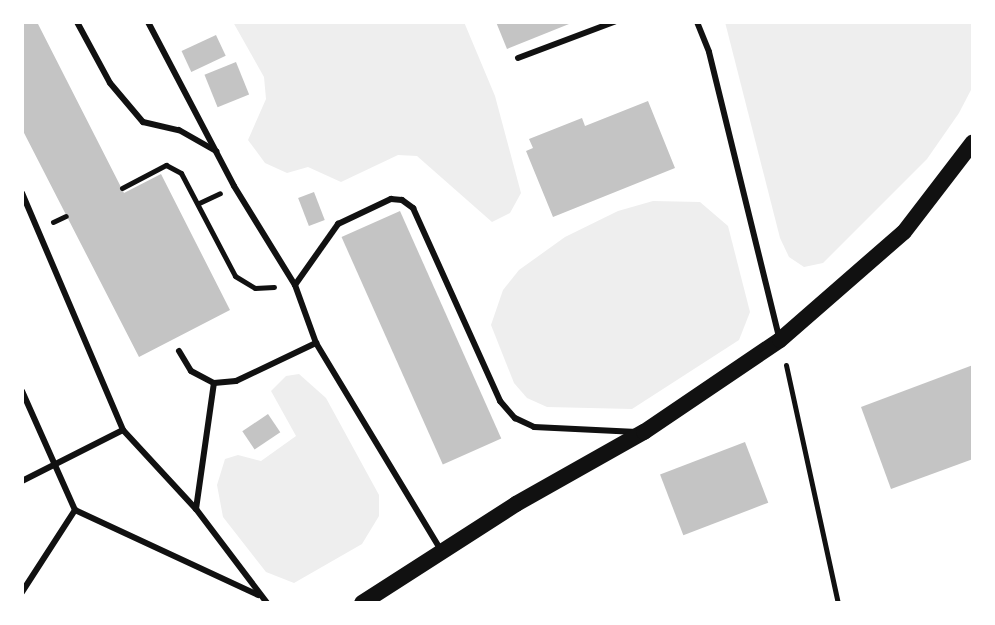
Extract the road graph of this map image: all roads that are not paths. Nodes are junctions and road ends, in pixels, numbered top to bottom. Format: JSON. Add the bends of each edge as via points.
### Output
{"nodes":[{"id":1,"x":77,"y":22,"type":"edge"},
{"id":2,"x":148,"y":22,"type":"edge"},
{"id":3,"x":614,"y":22,"type":"edge"},
{"id":4,"x":697,"y":22,"type":"edge"},
{"id":5,"x":518,"y":58,"type":"dead end"},
{"id":6,"x":973,"y":142,"type":"edge"},
{"id":7,"x":216,"y":151,"type":"junction"},
{"id":8,"x":22,"y":193,"type":"edge"},
{"id":9,"x":295,"y":285,"type":"junction"},
{"id":10,"x":780,"y":340,"type":"junction"},
{"id":11,"x":316,"y":343,"type":"junction"},
{"id":12,"x":179,"y":351,"type":"dead end"},
{"id":13,"x":214,"y":383,"type":"junction"},
{"id":14,"x":22,"y":391,"type":"edge"},
{"id":15,"x":123,"y":430,"type":"junction"},
{"id":16,"x":644,"y":432,"type":"junction"},
{"id":17,"x":54,"y":466,"type":"junction"},
{"id":18,"x":22,"y":481,"type":"edge"},
{"id":19,"x":196,"y":509,"type":"junction"},
{"id":20,"x":75,"y":510,"type":"junction"},
{"id":21,"x":443,"y":553,"type":"junction"},
{"id":22,"x":22,"y":592,"type":"edge"},
{"id":23,"x":261,"y":596,"type":"junction"},
{"id":24,"x":267,"y":603,"type":"edge"},
{"id":25,"x":362,"y":603,"type":"edge"}],
"edges":[{"from":1,"to":7,"type":"lane","via":[[110,83],[143,122],[179,130]]},
{"from":2,"to":7,"type":"lane"},
{"from":3,"to":5,"type":"lane"},
{"from":4,"to":10,"type":"lane","via":[[709,52]]},
{"from":6,"to":10,"type":"main road","via":[[904,232]]},
{"from":7,"to":9,"type":"lane"},
{"from":8,"to":15,"type":"lane"},
{"from":9,"to":11,"type":"lane"},
{"from":9,"to":16,"type":"lane","via":[[338,224],[391,199],[402,200],[413,208],[500,401],[515,418],[534,427]]},
{"from":10,"to":16,"type":"main road"},
{"from":11,"to":13,"type":"lane","via":[[236,381]]},
{"from":11,"to":21,"type":"lane"},
{"from":12,"to":13,"type":"lane","via":[[191,371]]},
{"from":13,"to":19,"type":"lane"},
{"from":14,"to":17,"type":"lane"},
{"from":15,"to":17,"type":"lane"},
{"from":15,"to":19,"type":"lane"},
{"from":16,"to":21,"type":"main road","via":[[516,504]]},
{"from":17,"to":18,"type":"lane"},
{"from":17,"to":20,"type":"lane"},
{"from":19,"to":23,"type":"lane"},
{"from":20,"to":22,"type":"lane"},
{"from":20,"to":23,"type":"lane"},
{"from":21,"to":25,"type":"main road"},
{"from":23,"to":24,"type":"lane"}]}
